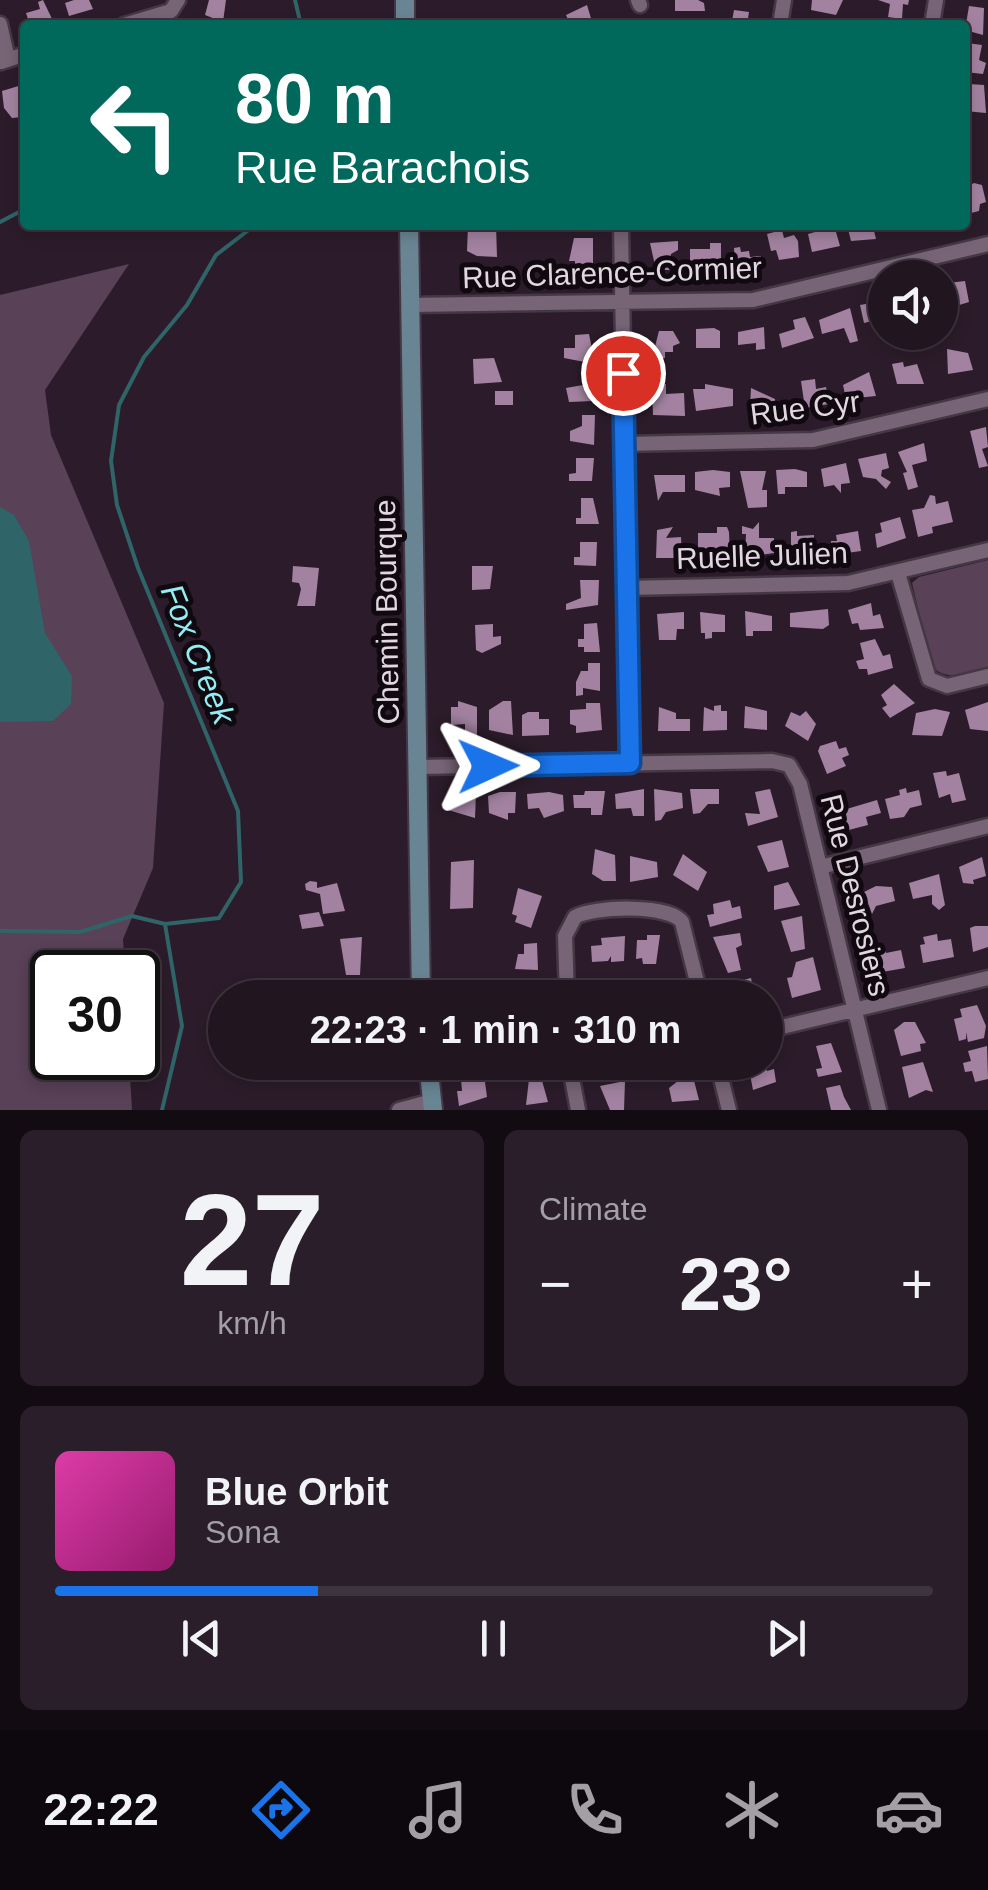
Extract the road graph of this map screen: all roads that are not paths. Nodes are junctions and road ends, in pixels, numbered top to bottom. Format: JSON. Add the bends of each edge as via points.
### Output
{"nodes":[{"id":1,"x":178,"y":0,"type":"edge"},
{"id":2,"x":141,"y":20,"type":"edge"},
{"id":3,"x":0,"y":24,"type":"edge"},
{"id":4,"x":4,"y":61,"type":"edge"},
{"id":5,"x":409,"y":230,"type":"edge"},
{"id":6,"x":621,"y":230,"type":"edge"},
{"id":7,"x":988,"y":244,"type":"edge"},
{"id":8,"x":622,"y":302,"type":"junction"},
{"id":9,"x":410,"y":306,"type":"junction"},
{"id":10,"x":988,"y":400,"type":"edge"},
{"id":11,"x":624,"y":444,"type":"junction"},
{"id":12,"x":988,"y":550,"type":"edge"},
{"id":13,"x":898,"y":572,"type":"junction"},
{"id":14,"x":627,"y":588,"type":"junction"},
{"id":15,"x":988,"y":676,"type":"edge"},
{"id":16,"x":630,"y":763,"type":"junction"},
{"id":17,"x":417,"y":766,"type":"junction"},
{"id":18,"x":988,"y":826,"type":"edge"},
{"id":19,"x":820,"y":867,"type":"junction"},
{"id":20,"x":988,"y":978,"type":"edge"},
{"id":21,"x":422,"y":980,"type":"edge"},
{"id":22,"x":567,"y":980,"type":"edge"},
{"id":23,"x":696,"y":980,"type":"edge"},
{"id":24,"x":854,"y":1010,"type":"junction"},
{"id":25,"x":783,"y":1027,"type":"edge"},
{"id":26,"x":430,"y":1080,"type":"edge"},
{"id":27,"x":573,"y":1080,"type":"edge"},
{"id":28,"x":722,"y":1080,"type":"edge"},
{"id":29,"x":433,"y":1106,"type":"edge"},
{"id":30,"x":399,"y":1110,"type":"edge"},
{"id":31,"x":578,"y":1110,"type":"edge"},
{"id":32,"x":729,"y":1110,"type":"edge"},
{"id":33,"x":879,"y":1110,"type":"edge"}],
"edges":[{"from":1,"to":2,"type":"street","via":[[171,11]]},
{"from":3,"to":4,"type":"street"},
{"from":5,"to":9,"type":"street","name":"Chemin Bourque"},
{"from":6,"to":8,"type":"street"},
{"from":7,"to":8,"type":"street","name":"Rue Clarence-Cormier","via":[[764,298]]},
{"from":8,"to":9,"type":"street","name":"Rue Clarence-Cormier"},
{"from":8,"to":11,"type":"street"},
{"from":9,"to":17,"type":"street","name":"Chemin Bourque"},
{"from":10,"to":11,"type":"street","name":"Rue Cyr","via":[[813,440]]},
{"from":11,"to":14,"type":"street"},
{"from":12,"to":13,"type":"street","name":"Ruelle Julien"},
{"from":13,"to":14,"type":"street","name":"Ruelle Julien","via":[[823,585]]},
{"from":13,"to":15,"type":"street","via":[[928,679],[947,686]]},
{"from":14,"to":16,"type":"street"},
{"from":16,"to":17,"type":"street","name":"Rue Desrosiers"},
{"from":16,"to":19,"type":"street","name":"Rue Desrosiers","via":[[789,765]]},
{"from":17,"to":21,"type":"street","name":"Chemin Bourque"},
{"from":18,"to":19,"type":"street"},
{"from":19,"to":24,"type":"street","name":"Rue Desrosiers"},
{"from":20,"to":24,"type":"street"},
{"from":22,"to":23,"type":"street","via":[[566,932],[575,916],[663,909],[682,922]]},
{"from":24,"to":25,"type":"street"},
{"from":24,"to":33,"type":"street","name":"Rue Desrosiers"},
{"from":26,"to":29,"type":"street"},
{"from":27,"to":31,"type":"street"},
{"from":28,"to":32,"type":"street"},
{"from":29,"to":30,"type":"street"}]}
